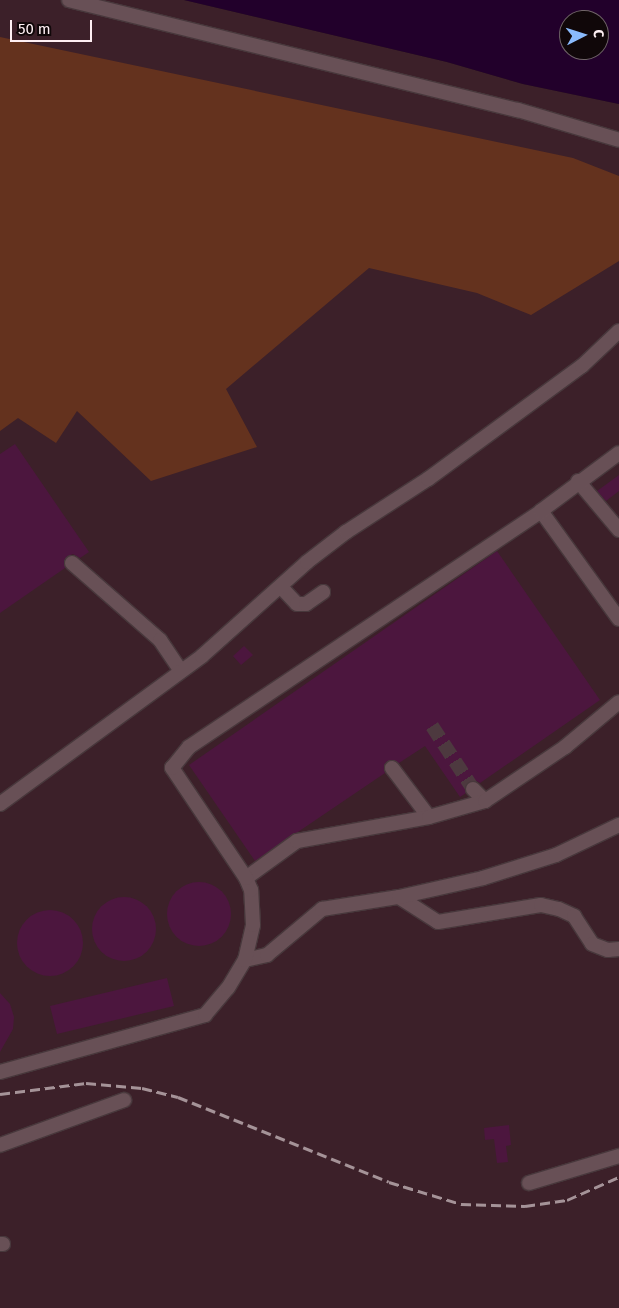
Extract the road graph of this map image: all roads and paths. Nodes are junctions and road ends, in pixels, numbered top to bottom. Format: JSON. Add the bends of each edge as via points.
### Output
{"nodes":[{"id":1,"x":69,"y":0,"type":"edge"},
{"id":2,"x":619,"y":140,"type":"edge"},
{"id":3,"x":619,"y":331,"type":"edge"},
{"id":4,"x":619,"y":453,"type":"edge"},
{"id":5,"x":578,"y":482,"type":"junction"},
{"id":6,"x":541,"y":512,"type":"junction"},
{"id":7,"x":619,"y":530,"type":"edge"},
{"id":8,"x":72,"y":564,"type":"dead end"},
{"id":9,"x":281,"y":587,"type":"junction"},
{"id":10,"x":323,"y":592,"type":"dead end"},
{"id":11,"x":619,"y":618,"type":"edge"},
{"id":12,"x":180,"y":670,"type":"junction"},
{"id":13,"x":619,"y":702,"type":"edge"},
{"id":14,"x":392,"y":768,"type":"dead end"},
{"id":15,"x":472,"y":789,"type":"tunnel mouth"},
{"id":16,"x":485,"y":801,"type":"junction"},
{"id":17,"x":0,"y":804,"type":"edge"},
{"id":18,"x":430,"y":817,"type":"junction"},
{"id":19,"x":619,"y":825,"type":"edge"},
{"id":20,"x":246,"y":878,"type":"junction"},
{"id":21,"x":399,"y":897,"type":"junction"},
{"id":22,"x":619,"y":949,"type":"edge"},
{"id":23,"x":245,"y":960,"type":"junction"},
{"id":24,"x":0,"y":1072,"type":"edge"},
{"id":25,"x":124,"y":1100,"type":"dead end"},
{"id":26,"x":0,"y":1145,"type":"edge"},
{"id":27,"x":619,"y":1156,"type":"edge"},
{"id":28,"x":529,"y":1183,"type":"dead end"}],
"edges":[{"from":1,"to":2,"type":"lane","via":[[518,110]]},
{"from":3,"to":9,"type":"lane","via":[[582,366],[428,479],[346,532]]},
{"from":4,"to":5,"type":"lane"},
{"from":5,"to":6,"type":"lane"},
{"from":5,"to":7,"type":"lane"},
{"from":6,"to":11,"type":"lane"},
{"from":6,"to":20,"type":"lane","via":[[189,747],[172,768]]},
{"from":8,"to":12,"type":"lane","via":[[160,640]]},
{"from":9,"to":10,"type":"lane","via":[[296,604],[306,604]]},
{"from":9,"to":12,"type":"lane","via":[[202,656]]},
{"from":12,"to":17,"type":"lane"},
{"from":13,"to":16,"type":"lane","via":[[566,747]]},
{"from":14,"to":18,"type":"lane"},
{"from":15,"to":16,"type":"lane"},
{"from":16,"to":18,"type":"lane"},
{"from":18,"to":20,"type":"lane","via":[[298,841]]},
{"from":19,"to":21,"type":"lane","via":[[556,855],[483,878]]},
{"from":20,"to":23,"type":"lane","via":[[251,890],[253,925]]},
{"from":21,"to":22,"type":"lane","via":[[438,922],[541,905],[558,909],[574,916],[592,944],[608,950]]},
{"from":21,"to":23,"type":"lane","via":[[322,909],[267,955]]},
{"from":23,"to":24,"type":"lane","via":[[228,988],[205,1015]]},
{"from":25,"to":26,"type":"lane"},
{"from":27,"to":28,"type":"lane"}]}
